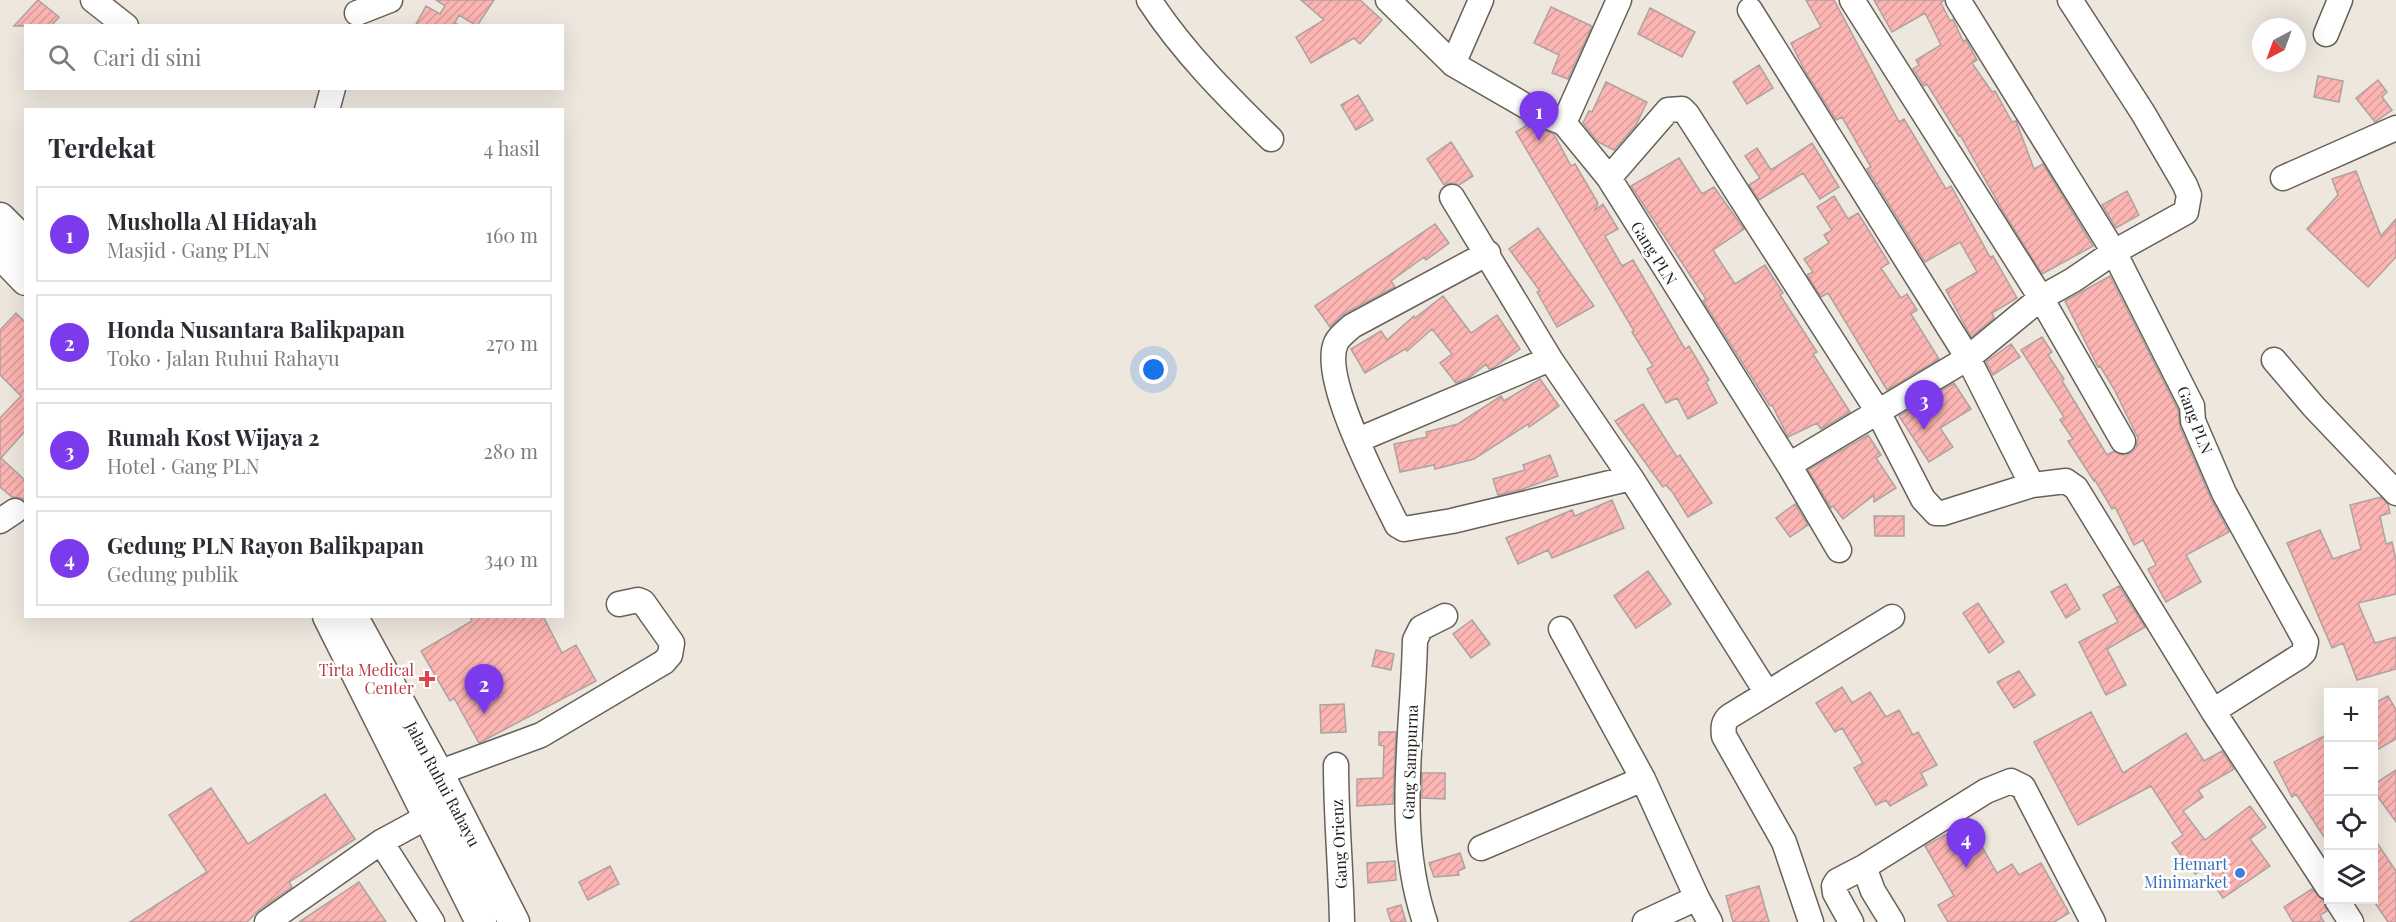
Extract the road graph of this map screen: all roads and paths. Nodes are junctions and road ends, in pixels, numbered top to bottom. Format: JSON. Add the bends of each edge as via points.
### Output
{"nodes":[{"id":1,"x":93,"y":0,"type":"edge"},
{"id":2,"x":390,"y":0,"type":"edge"},
{"id":3,"x":1149,"y":0,"type":"edge"},
{"id":4,"x":1388,"y":0,"type":"edge"},
{"id":5,"x":1481,"y":0,"type":"edge"},
{"id":6,"x":1619,"y":0,"type":"edge"},
{"id":7,"x":1852,"y":0,"type":"edge"},
{"id":8,"x":1958,"y":0,"type":"edge"},
{"id":9,"x":2070,"y":0,"type":"edge"},
{"id":10,"x":2340,"y":0,"type":"edge"},
{"id":11,"x":1749,"y":10,"type":"dead end"},
{"id":12,"x":357,"y":13,"type":"edge"},
{"id":13,"x":123,"y":24,"type":"edge"},
{"id":14,"x":2326,"y":34,"type":"dead end"},
{"id":15,"x":1453,"y":64,"type":"junction"},
{"id":16,"x":332,"y":90,"type":"edge"},
{"id":17,"x":328,"y":108,"type":"edge"},
{"id":18,"x":1564,"y":123,"type":"junction"},
{"id":19,"x":2396,"y":128,"type":"edge"},
{"id":20,"x":1271,"y":139,"type":"dead end"},
{"id":21,"x":1609,"y":178,"type":"junction"},
{"id":22,"x":2283,"y":178,"type":"dead end"},
{"id":23,"x":1452,"y":197,"type":"dead end"},
{"id":24,"x":0,"y":218,"type":"edge"},
{"id":25,"x":24,"y":242,"type":"edge"},
{"id":26,"x":2114,"y":252,"type":"junction"},
{"id":27,"x":0,"y":253,"type":"edge"},
{"id":28,"x":1488,"y":253,"type":"junction"},
{"id":29,"x":24,"y":278,"type":"edge"},
{"id":30,"x":2041,"y":298,"type":"junction"},
{"id":31,"x":1968,"y":358,"type":"junction"},
{"id":32,"x":1550,"y":359,"type":"junction"},
{"id":33,"x":2274,"y":360,"type":"dead end"},
{"id":34,"x":1877,"y":410,"type":"junction"},
{"id":35,"x":1358,"y":440,"type":"junction"},
{"id":36,"x":2123,"y":441,"type":"dead end"},
{"id":37,"x":1789,"y":465,"type":"junction"},
{"id":38,"x":1631,"y":478,"type":"junction"},
{"id":39,"x":2032,"y":485,"type":"junction"},
{"id":40,"x":2396,"y":493,"type":"edge"},
{"id":41,"x":1839,"y":550,"type":"dead end"},
{"id":42,"x":619,"y":604,"type":"dead end"},
{"id":43,"x":1445,"y":616,"type":"dead end"},
{"id":44,"x":1892,"y":617,"type":"dead end"},
{"id":45,"x":329,"y":618,"type":"edge"},
{"id":46,"x":353,"y":618,"type":"edge"},
{"id":47,"x":1561,"y":629,"type":"dead end"},
{"id":48,"x":1767,"y":693,"type":"junction"},
{"id":49,"x":2213,"y":711,"type":"junction"},
{"id":50,"x":1336,"y":765,"type":"dead end"},
{"id":51,"x":438,"y":773,"type":"junction"},
{"id":52,"x":1643,"y":779,"type":"junction"},
{"id":53,"x":453,"y":802,"type":"junction"},
{"id":54,"x":427,"y":817,"type":"junction"},
{"id":55,"x":381,"y":842,"type":"junction"},
{"id":56,"x":1481,"y":848,"type":"dead end"},
{"id":57,"x":1864,"y":867,"type":"junction"},
{"id":58,"x":2324,"y":881,"type":"edge"},
{"id":59,"x":1697,"y":898,"type":"junction"},
{"id":60,"x":2340,"y":904,"type":"edge"},
{"id":61,"x":267,"y":922,"type":"edge"},
{"id":62,"x":432,"y":922,"type":"edge"},
{"id":63,"x":481,"y":922,"type":"edge"},
{"id":64,"x":514,"y":922,"type":"edge"},
{"id":65,"x":1342,"y":922,"type":"edge"},
{"id":66,"x":1425,"y":922,"type":"edge"},
{"id":67,"x":1645,"y":922,"type":"edge"},
{"id":68,"x":1710,"y":922,"type":"edge"},
{"id":69,"x":1810,"y":922,"type":"edge"},
{"id":70,"x":1851,"y":922,"type":"edge"},
{"id":71,"x":1892,"y":922,"type":"edge"},
{"id":72,"x":2093,"y":922,"type":"edge"},
{"id":73,"x":2351,"y":922,"type":"edge"}],
"edges":[{"from":1,"to":13,"type":"street"},
{"from":2,"to":12,"type":"street"},
{"from":3,"to":20,"type":"street","via":[[1212,80]]},
{"from":4,"to":15,"type":"street","name":"Gang PLN"},
{"from":5,"to":15,"type":"street"},
{"from":6,"to":18,"type":"street"},
{"from":7,"to":30,"type":"street"},
{"from":8,"to":26,"type":"street"},
{"from":9,"to":26,"type":"street","via":[[2144,113],[2189,195],[2186,212]]},
{"from":10,"to":14,"type":"street"},
{"from":11,"to":31,"type":"street"},
{"from":15,"to":18,"type":"street","name":"Gang PLN","via":[[1536,112]]},
{"from":16,"to":17,"type":"street"},
{"from":18,"to":21,"type":"street","name":"Gang PLN"},
{"from":19,"to":22,"type":"street"},
{"from":21,"to":34,"type":"street","via":[[1668,110],[1682,109],[1688,114]]},
{"from":21,"to":37,"type":"street","name":"Gang PLN"},
{"from":23,"to":28,"type":"street"},
{"from":24,"to":25,"type":"main road"},
{"from":26,"to":30,"type":"street"},
{"from":26,"to":49,"type":"street","name":"Gang PLN","via":[[2192,406],[2193,421],[2224,493],[2306,642],[2300,656]]},
{"from":27,"to":29,"type":"main road"},
{"from":28,"to":32,"type":"street"},
{"from":28,"to":35,"type":"street","via":[[1352,326],[1336,343],[1334,362],[1342,405]]},
{"from":30,"to":31,"type":"street"},
{"from":30,"to":36,"type":"street"},
{"from":31,"to":34,"type":"street"},
{"from":31,"to":39,"type":"street"},
{"from":32,"to":35,"type":"street"},
{"from":32,"to":38,"type":"street"},
{"from":33,"to":40,"type":"street"},
{"from":34,"to":37,"type":"street"},
{"from":34,"to":39,"type":"street","via":[[1923,499],[1936,513]]},
{"from":35,"to":38,"type":"street","via":[[1397,525],[1404,529]]},
{"from":37,"to":41,"type":"street","name":"Gang PLN"},
{"from":38,"to":48,"type":"street"},
{"from":39,"to":49,"type":"street","via":[[2066,482],[2076,488]]},
{"from":42,"to":51,"type":"street","via":[[643,602],[672,644],[664,662],[541,735]]},
{"from":43,"to":66,"type":"street","name":"Gang Sampurna","via":[[1421,628],[1415,640],[1406,817],[1415,891]]},
{"from":44,"to":48,"type":"street"},
{"from":45,"to":54,"type":"main road","name":"Jalan Ruhui Rahayu"},
{"from":46,"to":51,"type":"main road","name":"Jalan Ruhui Rahayu"},
{"from":47,"to":52,"type":"street"},
{"from":48,"to":69,"type":"street","via":[[1726,720],[1724,736],[1784,842]]},
{"from":49,"to":58,"type":"street"},
{"from":50,"to":65,"type":"street","name":"Gang Orienz"},
{"from":51,"to":53,"type":"main road","name":"Jalan Ruhui Rahayu"},
{"from":52,"to":56,"type":"street"},
{"from":52,"to":59,"type":"street"},
{"from":53,"to":54,"type":"main road"},
{"from":53,"to":64,"type":"main road","name":"Jalan Ruhui Rahayu"},
{"from":54,"to":55,"type":"street"},
{"from":54,"to":63,"type":"main road","name":"Jalan Ruhui Rahayu"},
{"from":55,"to":61,"type":"street"},
{"from":55,"to":62,"type":"street"},
{"from":57,"to":70,"type":"street","via":[[1834,886]]},
{"from":57,"to":71,"type":"street"},
{"from":57,"to":72,"type":"street","via":[[1986,791],[2012,781],[2023,787]]},
{"from":59,"to":67,"type":"street"},
{"from":59,"to":68,"type":"street"},
{"from":60,"to":73,"type":"street"}]}
